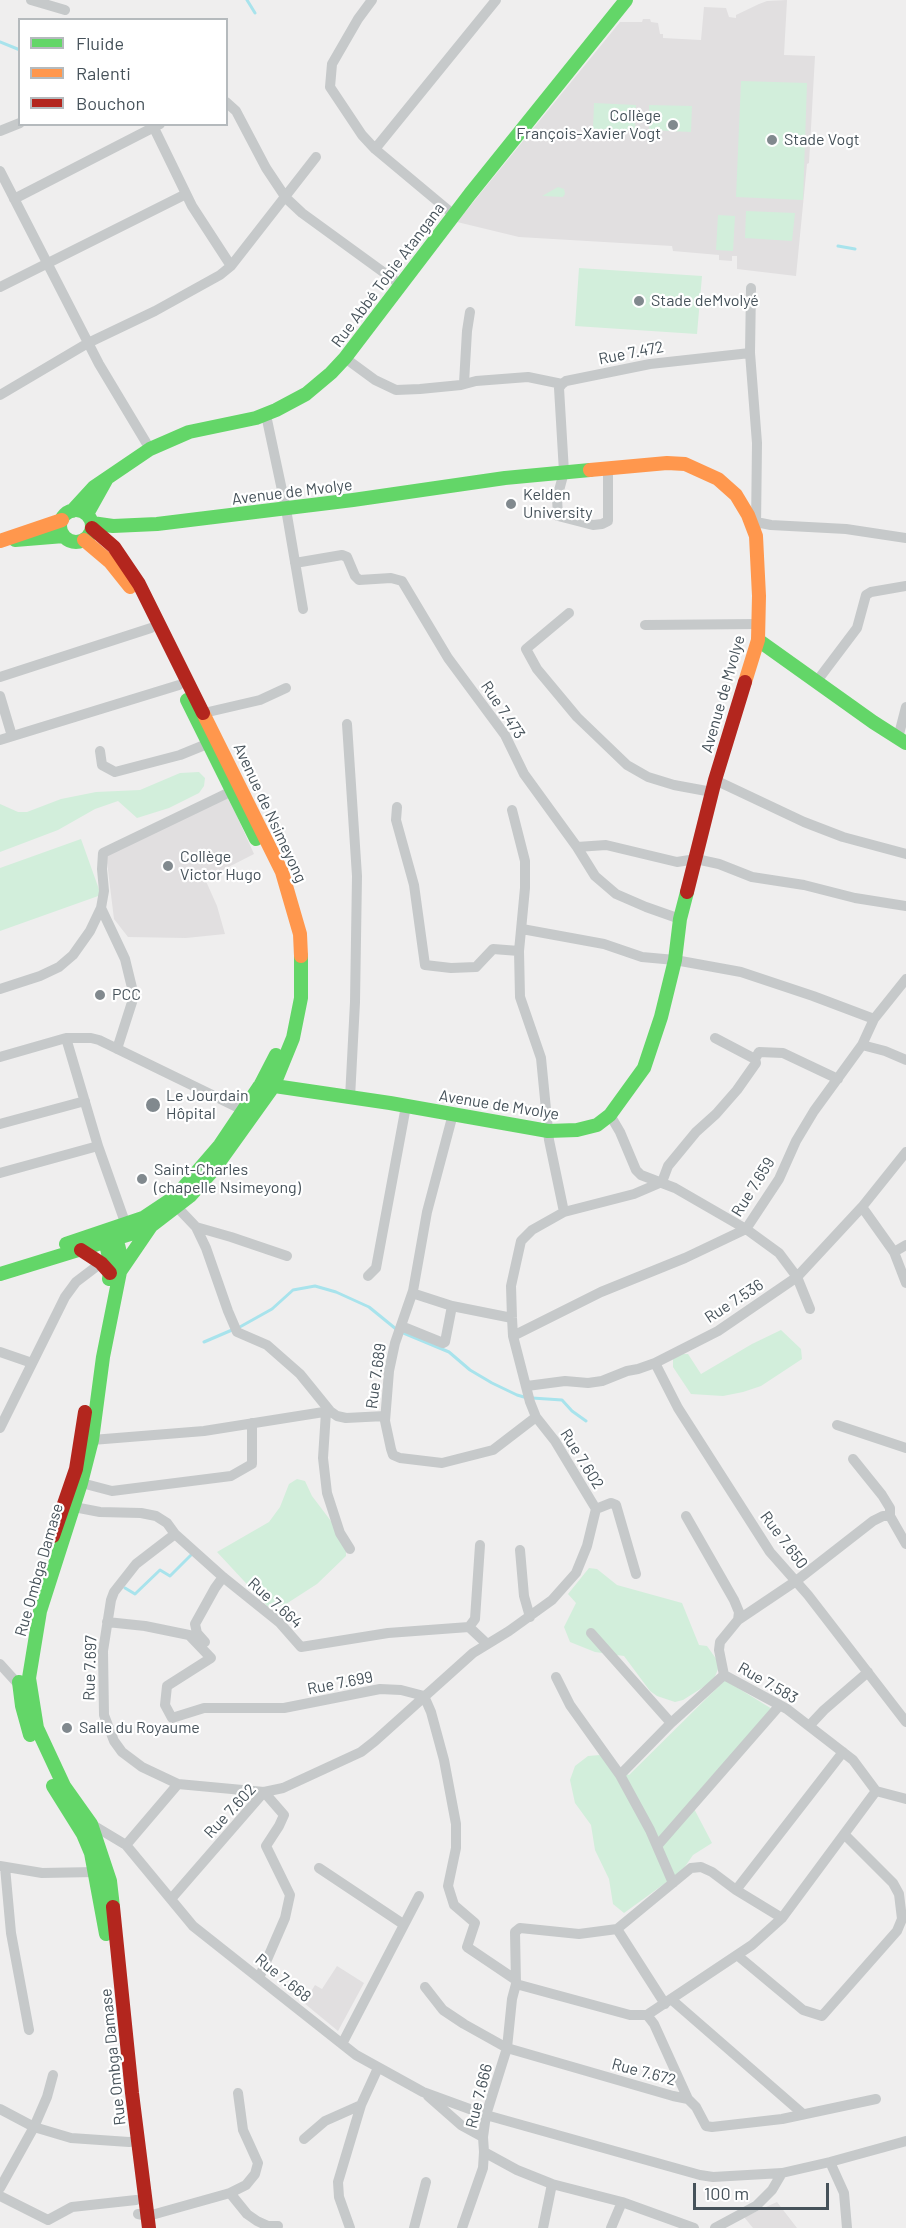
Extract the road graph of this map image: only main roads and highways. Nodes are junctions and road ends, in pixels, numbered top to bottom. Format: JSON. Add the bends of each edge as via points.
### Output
{"nodes":[{"id":1,"x":626,"y":0,"type":"edge"},
{"id":2,"x":108,"y":477,"type":"junction"},
{"id":3,"x":67,"y":515,"type":"junction"},
{"id":4,"x":90,"y":522,"type":"junction"},
{"id":5,"x":2,"y":536,"type":"edge"},
{"id":6,"x":64,"y":537,"type":"junction"},
{"id":7,"x":84,"y":540,"type":"junction"},
{"id":8,"x":758,"y":640,"type":"junction"},
{"id":9,"x":902,"y":741,"type":"edge"},
{"id":10,"x":267,"y":1086,"type":"junction"},
{"id":11,"x":151,"y":1226,"type":"junction"},
{"id":12,"x":114,"y":1233,"type":"junction"},
{"id":13,"x":81,"y":1250,"type":"junction"},
{"id":14,"x":0,"y":1263,"type":"edge"},
{"id":15,"x":111,"y":1270,"type":"junction"},
{"id":16,"x":0,"y":1274,"type":"edge"},
{"id":17,"x":76,"y":1482,"type":"junction"},
{"id":18,"x":87,"y":1829,"type":"junction"},
{"id":19,"x":134,"y":2142,"type":"junction"},
{"id":20,"x":142,"y":2217,"type":"edge"}],
"edges":[{"from":1,"to":2,"type":"main road","name":"Rue Abbé Tobie Atangana","via":[[331,373],[306,394],[266,415],[189,432],[150,449]]},
{"from":2,"to":3,"type":"main road","name":"Rue Abbé Tobie Atangana","via":[[87,492]]},
{"from":2,"to":4,"type":"main road"},
{"from":3,"to":4,"type":"main road","via":[[78,510]]},
{"from":3,"to":5,"type":"main road"},
{"from":3,"to":6,"type":"main road","via":[[60,530]]},
{"from":4,"to":7,"type":"main road"},
{"from":4,"to":8,"type":"main road","name":"Avenue de Mvolye","via":[[112,526],[157,524],[475,482],[685,464],[718,479],[736,495],[756,529]]},
{"from":4,"to":10,"type":"main road","name":"Avenue de Nsimeyong","via":[[133,574],[282,872],[292,902],[300,934],[299,1016],[293,1038]]},
{"from":5,"to":6,"type":"main road","via":[[22,541]]},
{"from":6,"to":7,"type":"main road","via":[[74,542]]},
{"from":7,"to":10,"type":"main road","name":"Avenue de Nsimeyong","via":[[120,573],[151,628],[280,890],[292,951],[293,980],[289,1016]]},
{"from":8,"to":9,"type":"main road"},
{"from":8,"to":10,"type":"main road","name":"Avenue de Mvolye","via":[[714,786],[680,919],[661,1017],[644,1068],[610,1115],[597,1125],[548,1131]]},
{"from":10,"to":11,"type":"main road","name":"Avenue de Nsimeyong","via":[[204,1182]]},
{"from":10,"to":12,"type":"main road","name":"Avenue de Nsimeyong","via":[[243,1110],[184,1189],[159,1209]]},
{"from":11,"to":12,"type":"main road","name":"Avenue de Nsimeyong"},
{"from":11,"to":15,"type":"main road"},
{"from":12,"to":13,"type":"main road","name":"Avenue de Nsimeyong"},
{"from":12,"to":14,"type":"main road","name":"Avenue de Nsimeyong"},
{"from":12,"to":15,"type":"main road","name":"Rue Ombga Damase"},
{"from":13,"to":15,"type":"main road"},
{"from":13,"to":16,"type":"main road","name":"Avenue de Nsimeyong"},
{"from":15,"to":17,"type":"main road","name":"Rue Ombga Damase","via":[[93,1360]]},
{"from":15,"to":17,"type":"main road","name":"Rue Ombga Damase","via":[[92,1440]]},
{"from":17,"to":18,"type":"main road","name":"Rue Ombga Damase","via":[[74,1507],[40,1611],[28,1678],[37,1728]]},
{"from":17,"to":18,"type":"main road","name":"Rue Ombga Damase","via":[[31,1607],[19,1685],[32,1742],[54,1788]]},
{"from":18,"to":19,"type":"main road","name":"Rue Ombga Damase","via":[[104,1916]]},
{"from":18,"to":19,"type":"main road","name":"Rue Ombga Damase","via":[[111,1890]]},
{"from":19,"to":20,"type":"main road","name":"Rue Ombga Damase"},
{"from":19,"to":20,"type":"main road","name":"Rue Ombga Damase"}]}
